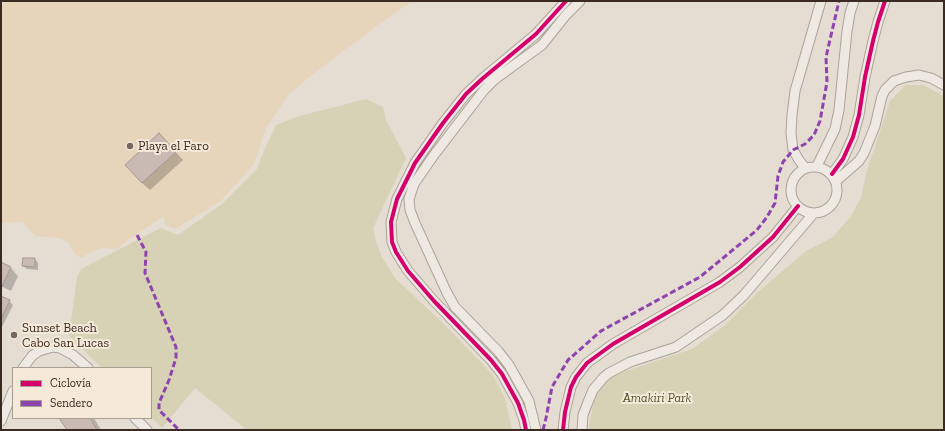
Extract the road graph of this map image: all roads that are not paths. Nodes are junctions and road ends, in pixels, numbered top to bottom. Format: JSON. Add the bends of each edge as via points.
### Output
{"nodes":[{"id":1,"x":566,"y":1,"type":"edge"},
{"id":2,"x":580,"y":1,"type":"edge"},
{"id":3,"x":822,"y":1,"type":"edge"},
{"id":4,"x":854,"y":1,"type":"edge"},
{"id":5,"x":885,"y":1,"type":"edge"},
{"id":6,"x":944,"y":85,"type":"edge"},
{"id":7,"x":817,"y":166,"type":"junction"},
{"id":8,"x":805,"y":168,"type":"junction"},
{"id":9,"x":834,"y":178,"type":"junction"},
{"id":10,"x":798,"y":206,"type":"junction"},
{"id":11,"x":814,"y":213,"type":"junction"},
{"id":12,"x":24,"y":367,"type":"edge"},
{"id":13,"x":87,"y":367,"type":"edge"},
{"id":14,"x":12,"y":394,"type":"edge"},
{"id":15,"x":136,"y":419,"type":"edge"},
{"id":16,"x":1,"y":421,"type":"edge"},
{"id":17,"x":143,"y":429,"type":"edge"},
{"id":18,"x":526,"y":430,"type":"edge"},
{"id":19,"x":536,"y":430,"type":"edge"},
{"id":20,"x":564,"y":430,"type":"edge"},
{"id":21,"x":582,"y":430,"type":"edge"}],
"edges":[{"from":1,"to":18,"type":"street","via":[[539,31],[466,94],[443,123],[415,163],[397,199],[391,222],[392,242],[408,272],[502,374],[518,403]]},
{"from":2,"to":19,"type":"street","via":[[542,45],[484,90],[414,184],[410,199],[410,210],[415,223],[447,293],[455,307],[509,365],[529,401]]},
{"from":3,"to":8,"type":"street","via":[[795,91],[792,115],[793,150]]},
{"from":4,"to":7,"type":"street","via":[[847,31],[835,129]]},
{"from":5,"to":9,"type":"street","via":[[871,49],[853,137]]},
{"from":6,"to":9,"type":"street","via":[[919,75],[894,82],[882,96],[875,126],[864,153],[859,161]]},
{"from":7,"to":8,"type":"street"},
{"from":7,"to":9,"type":"street"},
{"from":8,"to":10,"type":"street","via":[[794,178],[792,185],[791,193]]},
{"from":9,"to":11,"type":"street","via":[[837,188],[833,202],[828,208]]},
{"from":10,"to":11,"type":"street"},
{"from":10,"to":20,"type":"street","via":[[773,237],[740,267],[720,282],[613,344],[588,364],[571,387]]},
{"from":11,"to":21,"type":"street","via":[[744,295],[723,315],[676,347],[630,362],[602,378],[593,390],[583,415]]},
{"from":12,"to":13,"type":"street","via":[[39,351],[52,347],[73,355]]},
{"from":14,"to":16,"type":"street"},
{"from":15,"to":17,"type":"street"}]}
